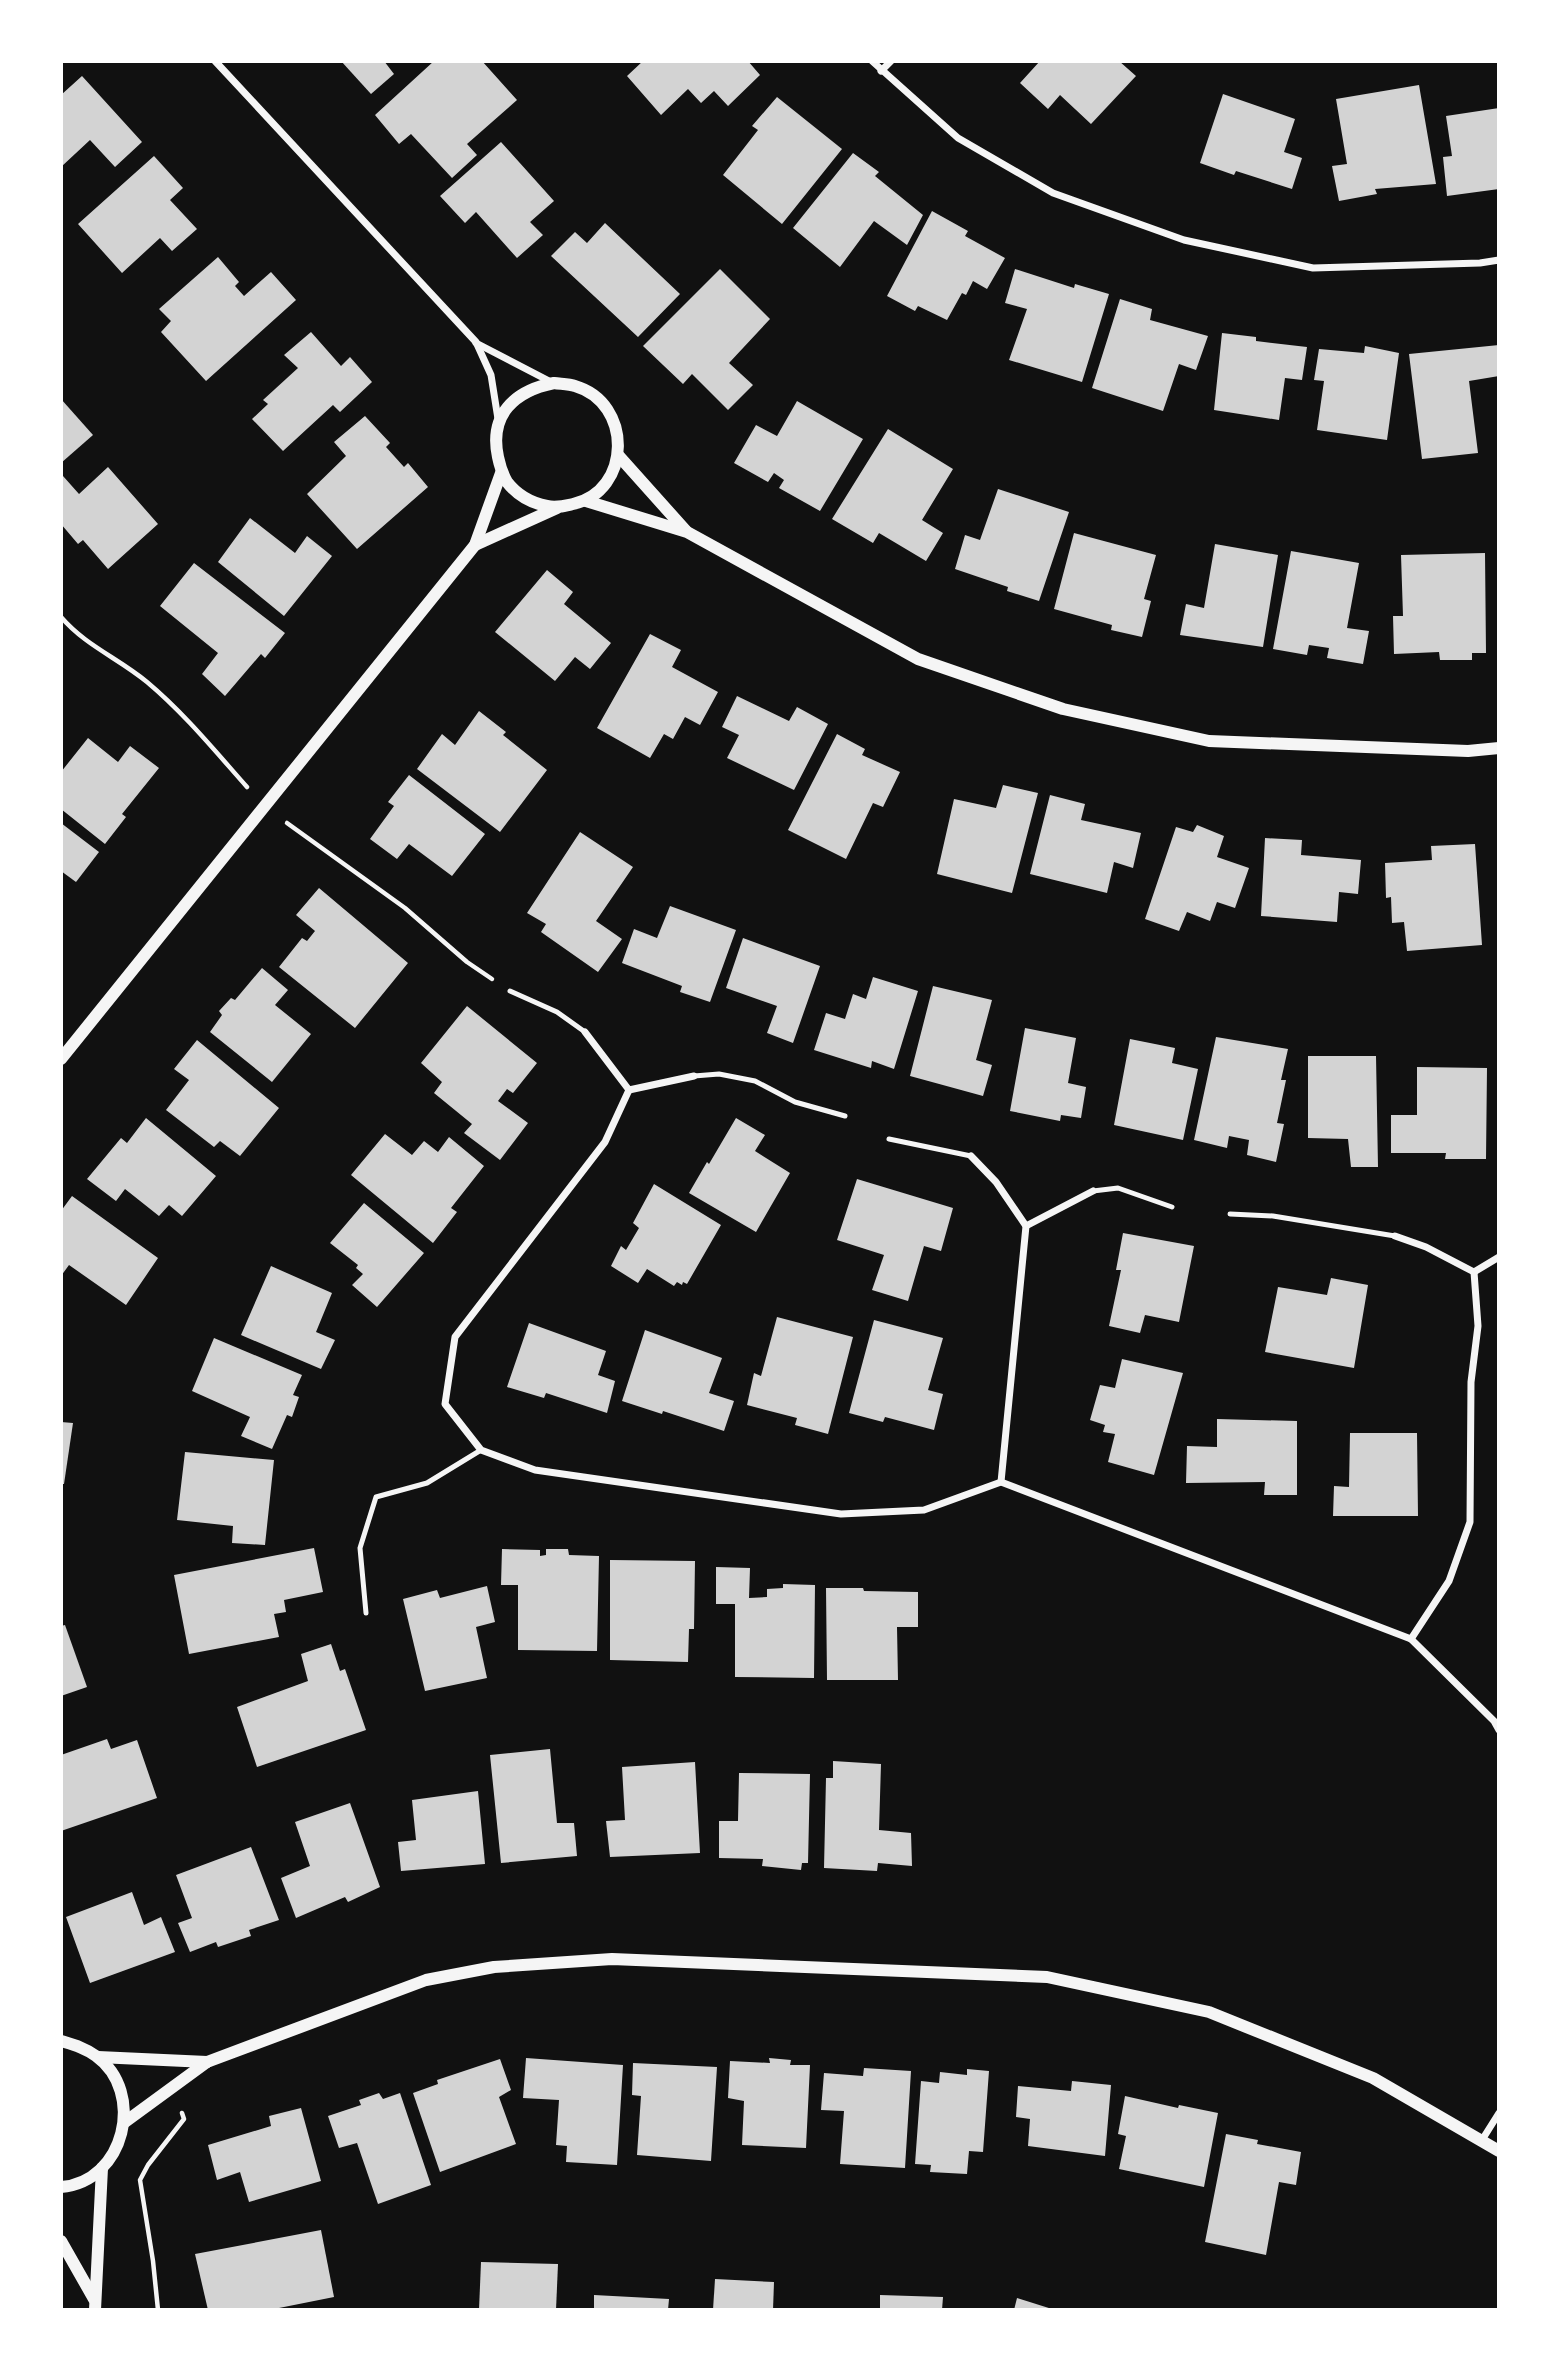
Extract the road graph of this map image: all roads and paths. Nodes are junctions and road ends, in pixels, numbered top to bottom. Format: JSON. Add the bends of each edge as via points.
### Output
{"nodes":[{"id":1,"x":215,"y":61,"type":"edge"},
{"id":2,"x":872,"y":61,"type":"edge"},
{"id":3,"x":891,"y":61,"type":"edge"},
{"id":4,"x":881,"y":71,"type":"junction"},
{"id":5,"x":1499,"y":260,"type":"edge"},
{"id":6,"x":476,"y":342,"type":"junction"},
{"id":7,"x":554,"y":383,"type":"junction"},
{"id":8,"x":498,"y":419,"type":"junction"},
{"id":9,"x":618,"y":455,"type":"junction"},
{"id":10,"x":501,"y":473,"type":"junction"},
{"id":11,"x":586,"y":501,"type":"junction"},
{"id":12,"x":557,"y":508,"type":"junction"},
{"id":13,"x":687,"y":531,"type":"junction"},
{"id":14,"x":475,"y":545,"type":"junction"},
{"id":15,"x":1499,"y":748,"type":"edge"},
{"id":16,"x":510,"y":990,"type":"dead end"},
{"id":17,"x":585,"y":1032,"type":"joint"},
{"id":18,"x":61,"y":1059,"type":"edge"},
{"id":19,"x":694,"y":1076,"type":"joint"},
{"id":20,"x":629,"y":1090,"type":"junction"},
{"id":21,"x":845,"y":1116,"type":"dead end"},
{"id":22,"x":889,"y":1139,"type":"dead end"},
{"id":23,"x":971,"y":1156,"type":"joint"},
{"id":24,"x":1093,"y":1191,"type":"joint"},
{"id":25,"x":1172,"y":1207,"type":"dead end"},
{"id":26,"x":1230,"y":1214,"type":"dead end"},
{"id":27,"x":1026,"y":1226,"type":"junction"},
{"id":28,"x":1395,"y":1236,"type":"joint"},
{"id":29,"x":1499,"y":1257,"type":"edge"},
{"id":30,"x":1474,"y":1272,"type":"junction"},
{"id":31,"x":481,"y":1450,"type":"junction"},
{"id":32,"x":1001,"y":1482,"type":"junction"},
{"id":33,"x":366,"y":1613,"type":"dead end"},
{"id":34,"x":1411,"y":1639,"type":"junction"},
{"id":35,"x":1499,"y":1730,"type":"edge"},
{"id":36,"x":61,"y":2042,"type":"edge"},
{"id":37,"x":98,"y":2057,"type":"junction"},
{"id":38,"x":207,"y":2062,"type":"junction"},
{"id":39,"x":175,"y":2085,"type":"junction"},
{"id":40,"x":1499,"y":2113,"type":"edge"},
{"id":41,"x":125,"y":2122,"type":"junction"},
{"id":42,"x":1482,"y":2140,"type":"junction"},
{"id":43,"x":1499,"y":2151,"type":"edge"},
{"id":44,"x":102,"y":2168,"type":"junction"},
{"id":45,"x":61,"y":2187,"type":"edge"},
{"id":46,"x":61,"y":2241,"type":"edge"},
{"id":47,"x":94,"y":2304,"type":"edge"},
{"id":48,"x":158,"y":2310,"type":"edge"}],
"edges":[{"from":1,"to":6,"type":"street"},
{"from":2,"to":4,"type":"street"},
{"from":3,"to":4,"type":"street"},
{"from":4,"to":5,"type":"street","via":[[958,138],[1053,193],[1184,240],[1313,268]]},
{"from":6,"to":7,"type":"street"},
{"from":6,"to":8,"type":"street","via":[[491,374]]},
{"from":7,"to":8,"type":"street","via":[[534,387],[516,398]]},
{"from":7,"to":9,"type":"street","via":[[575,386],[603,404],[615,422]]},
{"from":8,"to":10,"type":"street","via":[[495,442]]},
{"from":9,"to":11,"type":"street","via":[[604,488]]},
{"from":9,"to":13,"type":"street"},
{"from":10,"to":12,"type":"street","via":[[514,491],[536,504]]},
{"from":10,"to":14,"type":"street"},
{"from":11,"to":12,"type":"street"},
{"from":11,"to":13,"type":"street"},
{"from":12,"to":14,"type":"street"},
{"from":13,"to":15,"type":"street","via":[[918,659],[1063,709],[1209,741],[1468,751]]},
{"from":14,"to":18,"type":"street"},
{"from":16,"to":17,"type":"lane","via":[[557,1012]]},
{"from":17,"to":20,"type":"street"},
{"from":19,"to":20,"type":"street"},
{"from":19,"to":21,"type":"lane","via":[[719,1074],[755,1081],[795,1102]]},
{"from":20,"to":31,"type":"street","via":[[605,1142],[455,1337],[445,1404]]},
{"from":22,"to":23,"type":"lane"},
{"from":23,"to":27,"type":"street","via":[[996,1182]]},
{"from":24,"to":25,"type":"lane","via":[[1118,1188]]},
{"from":24,"to":27,"type":"street"},
{"from":26,"to":28,"type":"lane","via":[[1273,1216]]},
{"from":27,"to":32,"type":"street"},
{"from":28,"to":30,"type":"street"},
{"from":29,"to":30,"type":"street"},
{"from":30,"to":34,"type":"street","via":[[1478,1326],[1471,1382],[1470,1522],[1449,1581]]},
{"from":31,"to":32,"type":"street","via":[[535,1470],[841,1514],[924,1510]]},
{"from":31,"to":33,"type":"lane","via":[[427,1483],[376,1497],[360,1548]]},
{"from":32,"to":34,"type":"street"},
{"from":34,"to":35,"type":"street"},
{"from":36,"to":37,"type":"street"},
{"from":37,"to":38,"type":"street"},
{"from":37,"to":41,"type":"street","via":[[114,2076],[123,2098]]},
{"from":38,"to":39,"type":"street"},
{"from":38,"to":42,"type":"street","via":[[426,1980],[495,1967],[612,1959],[1048,1977],[1209,2012],[1373,2078]]},
{"from":39,"to":41,"type":"street"},
{"from":39,"to":48,"type":"path","via":[[184,2119],[140,2180]]},
{"from":40,"to":42,"type":"street"},
{"from":41,"to":44,"type":"street","via":[[117,2147]]},
{"from":42,"to":43,"type":"street"},
{"from":44,"to":45,"type":"street","via":[[86,2180]]},
{"from":44,"to":47,"type":"street"},
{"from":46,"to":47,"type":"street"}]}
